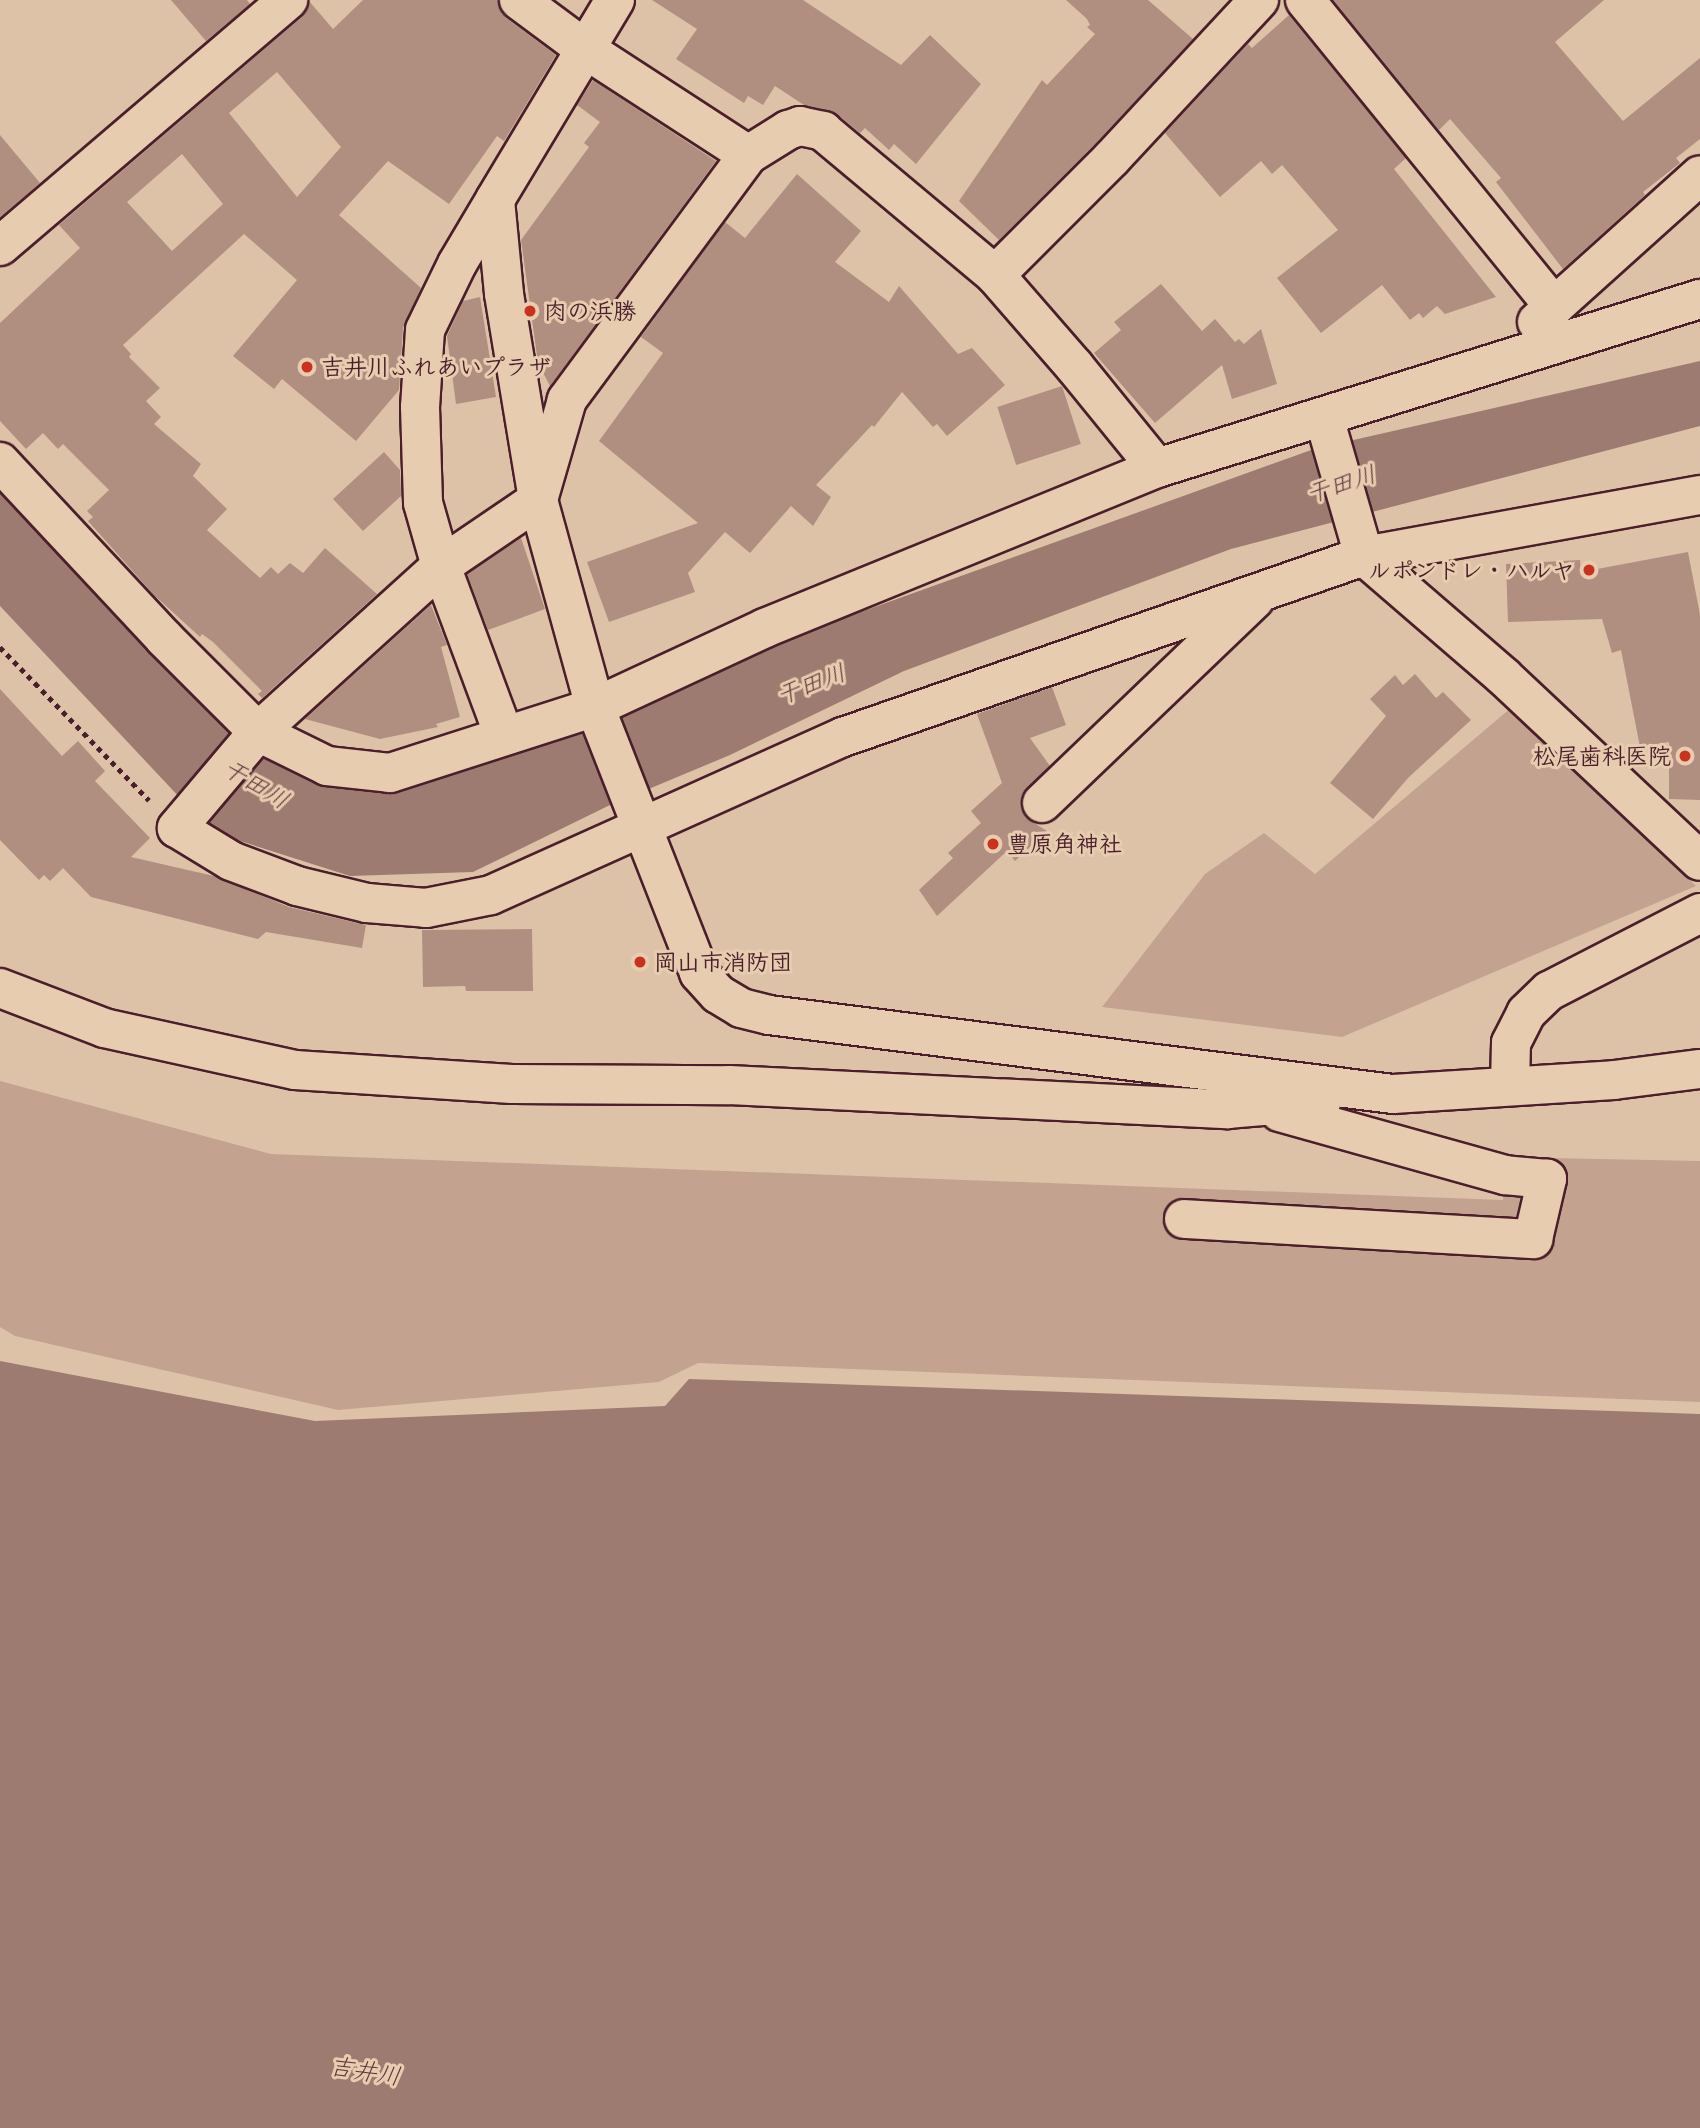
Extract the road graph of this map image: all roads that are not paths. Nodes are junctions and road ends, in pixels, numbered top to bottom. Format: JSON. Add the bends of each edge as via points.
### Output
{"nodes":[{"id":1,"x":288,"y":0,"type":"edge"},
{"id":2,"x":519,"y":0,"type":"edge"},
{"id":3,"x":615,"y":0,"type":"edge"},
{"id":4,"x":1259,"y":0,"type":"edge"},
{"id":5,"x":1305,"y":0,"type":"edge"},
{"id":6,"x":585,"y":49,"type":"junction"},
{"id":7,"x":748,"y":155,"type":"junction"},
{"id":8,"x":1700,"y":175,"type":"edge"},
{"id":9,"x":495,"y":200,"type":"junction"},
{"id":10,"x":0,"y":246,"type":"edge"},
{"id":11,"x":995,"y":275,"type":"junction"},
{"id":12,"x":1700,"y":299,"type":"edge"},
{"id":13,"x":1554,"y":306,"type":"junction"},
{"id":14,"x":1495,"y":362,"type":"junction"},
{"id":15,"x":1326,"y":424,"type":"junction"},
{"id":16,"x":0,"y":462,"type":"edge"},
{"id":17,"x":1157,"y":468,"type":"junction"},
{"id":18,"x":1700,"y":495,"type":"edge"},
{"id":19,"x":538,"y":500,"type":"junction"},
{"id":20,"x":1361,"y":548,"type":"junction"},
{"id":21,"x":441,"y":566,"type":"junction"},
{"id":22,"x":1265,"y":590,"type":"junction"},
{"id":23,"x":599,"y":716,"type":"junction"},
{"id":24,"x":504,"y":735,"type":"junction"},
{"id":25,"x":252,"y":739,"type":"junction"},
{"id":26,"x":1042,"y":803,"type":"dead end"},
{"id":27,"x":636,"y":812,"type":"junction"},
{"id":28,"x":1700,"y":861,"type":"edge"},
{"id":29,"x":1700,"y":913,"type":"edge"},
{"id":30,"x":0,"y":988,"type":"edge"},
{"id":31,"x":1700,"y":1069,"type":"edge"},
{"id":32,"x":1510,"y":1086,"type":"junction"},
{"id":33,"x":1393,"y":1094,"type":"junction"},
{"id":34,"x":1262,"y":1107,"type":"junction"},
{"id":35,"x":1184,"y":1219,"type":"dead end"}],
"edges":[{"from":1,"to":10,"type":"street"},
{"from":2,"to":6,"type":"street"},
{"from":3,"to":6,"type":"street"},
{"from":4,"to":11,"type":"street"},
{"from":5,"to":13,"type":"street"},
{"from":6,"to":7,"type":"street"},
{"from":6,"to":9,"type":"street"},
{"from":7,"to":11,"type":"street","via":[[800,126],[823,131]]},
{"from":7,"to":19,"type":"street","via":[[567,400]]},
{"from":8,"to":13,"type":"street"},
{"from":9,"to":19,"type":"street","via":[[504,294]]},
{"from":9,"to":21,"type":"street","via":[[425,330],[420,407],[423,503]]},
{"from":11,"to":17,"type":"street"},
{"from":12,"to":14,"type":"street"},
{"from":13,"to":14,"type":"street"},
{"from":14,"to":15,"type":"street"},
{"from":15,"to":17,"type":"street"},
{"from":15,"to":20,"type":"street"},
{"from":16,"to":25,"type":"street"},
{"from":17,"to":23,"type":"street","via":[[765,628]]},
{"from":18,"to":20,"type":"street"},
{"from":19,"to":21,"type":"street"},
{"from":19,"to":23,"type":"street"},
{"from":20,"to":22,"type":"street"},
{"from":20,"to":28,"type":"street"},
{"from":21,"to":24,"type":"street"},
{"from":21,"to":25,"type":"street"},
{"from":22,"to":26,"type":"street"},
{"from":22,"to":27,"type":"street"},
{"from":23,"to":24,"type":"street"},
{"from":23,"to":27,"type":"street"},
{"from":24,"to":25,"type":"street","via":[[390,774],[327,766]]},
{"from":25,"to":27,"type":"street","via":[[183,822],[231,861],[297,886],[367,903],[426,908],[491,895]]},
{"from":27,"to":33,"type":"street","via":[[699,973],[718,994],[741,1009]]},
{"from":29,"to":32,"type":"street","via":[[1549,991],[1526,1013],[1511,1043]]},
{"from":30,"to":34,"type":"street","via":[[104,1028],[295,1070],[512,1084],[729,1085]]},
{"from":31,"to":32,"type":"street"},
{"from":32,"to":33,"type":"street"},
{"from":33,"to":34,"type":"street"},
{"from":34,"to":35,"type":"street","via":[[1505,1175],[1547,1179],[1533,1240]]}]}
